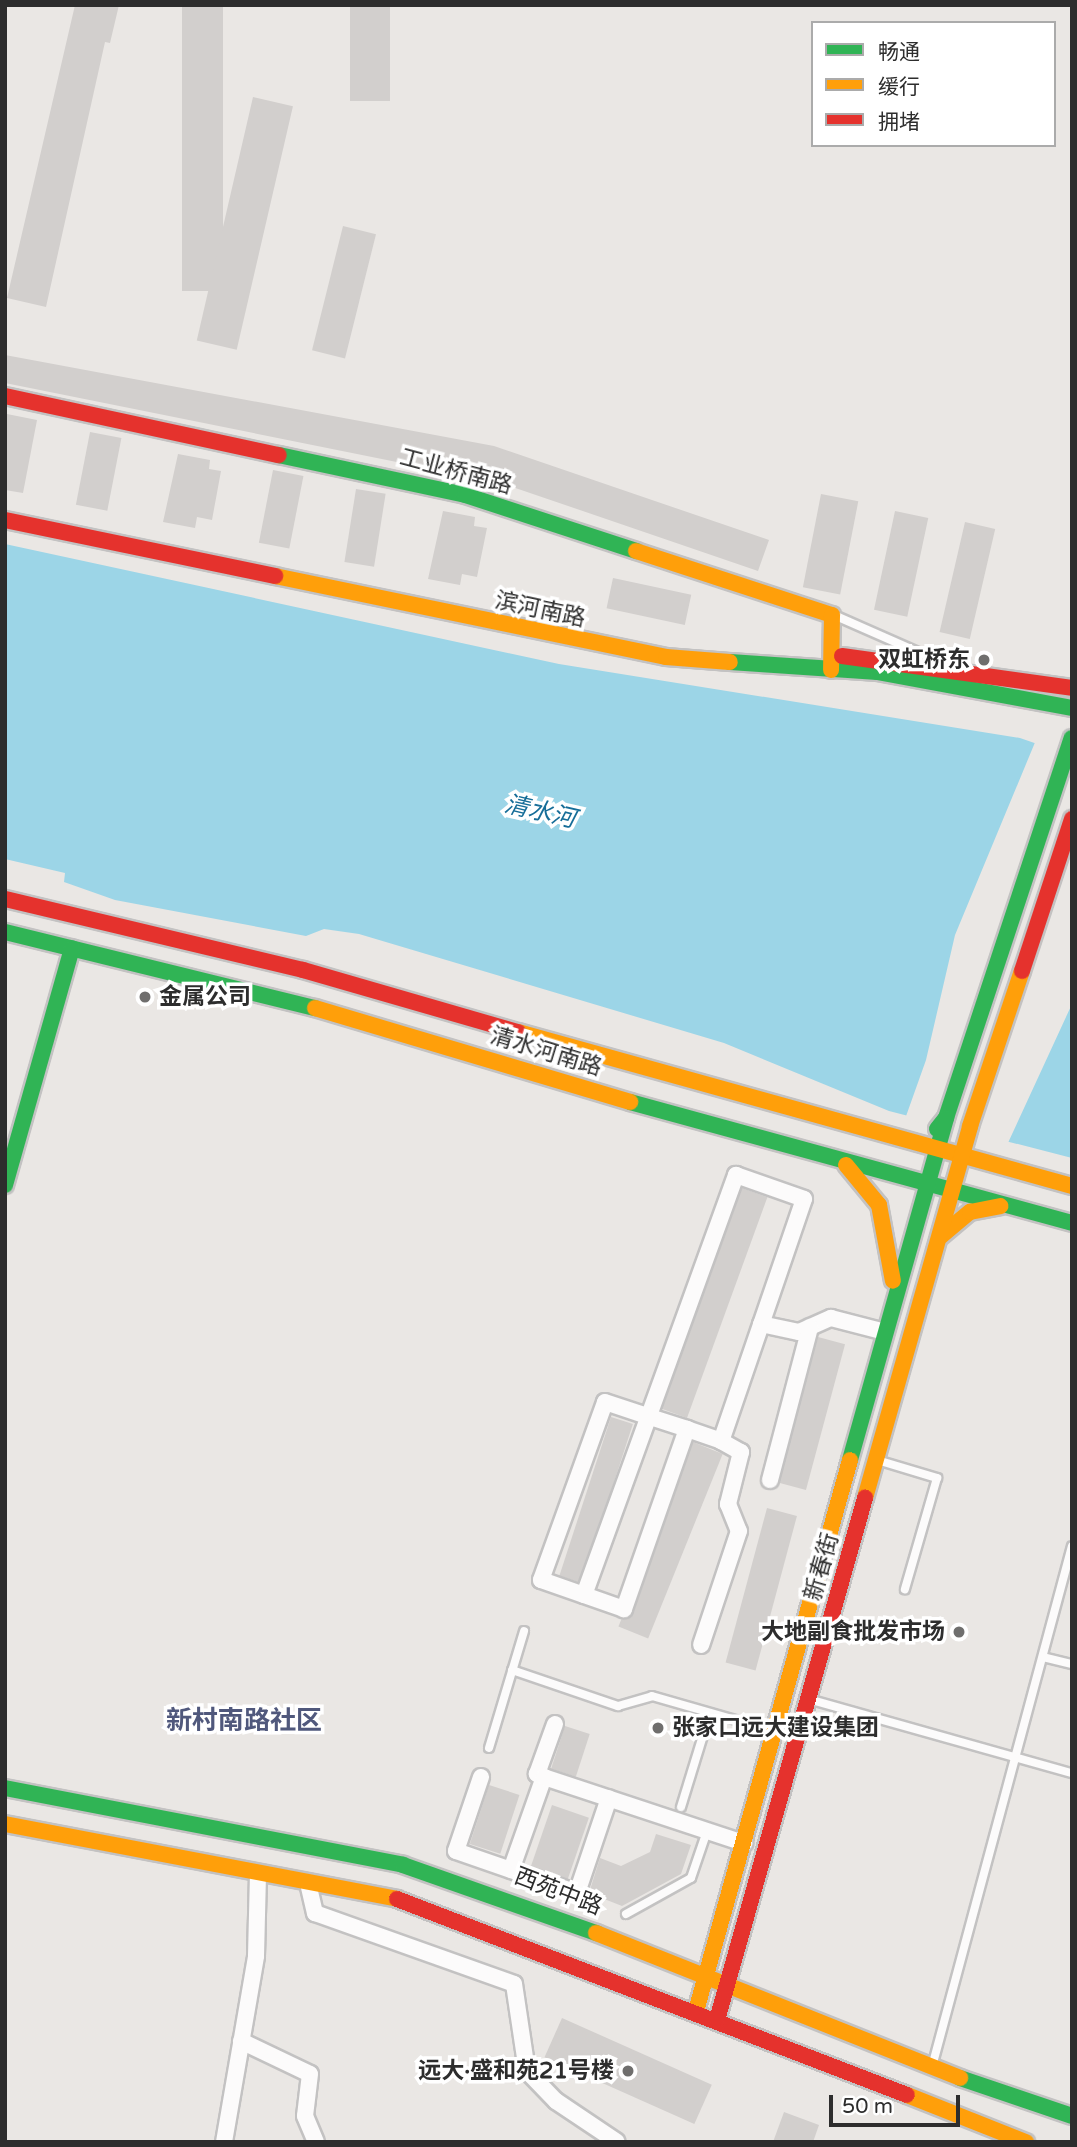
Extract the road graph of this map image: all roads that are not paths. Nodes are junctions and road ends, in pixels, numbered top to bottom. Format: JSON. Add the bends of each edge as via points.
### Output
{"nodes":[{"id":1,"x":5,"y":396,"type":"edge"},
{"id":2,"x":5,"y":510,"type":"edge"},
{"id":3,"x":5,"y":520,"type":"edge"},
{"id":4,"x":832,"y":615,"type":"junction"},
{"id":5,"x":831,"y":663,"type":"junction"},
{"id":6,"x":958,"y":669,"type":"junction"},
{"id":7,"x":1072,"y":688,"type":"edge"},
{"id":8,"x":1072,"y":708,"type":"edge"},
{"id":9,"x":1072,"y":738,"type":"edge"},
{"id":10,"x":1072,"y":819,"type":"edge"},
{"id":11,"x":5,"y":899,"type":"edge"},
{"id":12,"x":5,"y":932,"type":"edge"},
{"id":13,"x":72,"y":948,"type":"junction"},
{"id":14,"x":946,"y":1118,"type":"junction"},
{"id":15,"x":970,"y":1126,"type":"junction"},
{"id":16,"x":901,"y":1142,"type":"junction"},
{"id":17,"x":11,"y":1144,"type":"edge"},
{"id":18,"x":936,"y":1151,"type":"junction"},
{"id":19,"x":961,"y":1157,"type":"junction"},
{"id":20,"x":846,"y":1164,"type":"junction"},
{"id":21,"x":8,"y":1166,"type":"edge"},
{"id":22,"x":994,"y":1166,"type":"junction"},
{"id":23,"x":5,"y":1185,"type":"edge"},
{"id":24,"x":926,"y":1185,"type":"junction"},
{"id":25,"x":1072,"y":1186,"type":"edge"},
{"id":26,"x":952,"y":1192,"type":"junction"},
{"id":27,"x":1006,"y":1206,"type":"junction"},
{"id":28,"x":1072,"y":1223,"type":"edge"},
{"id":29,"x":939,"y":1237,"type":"junction"},
{"id":30,"x":894,"y":1300,"type":"junction"},
{"id":31,"x":761,"y":1324,"type":"junction"},
{"id":32,"x":810,"y":1327,"type":"junction"},
{"id":33,"x":885,"y":1332,"type":"junction"},
{"id":34,"x":647,"y":1416,"type":"junction"},
{"id":35,"x":687,"y":1429,"type":"junction"},
{"id":36,"x":721,"y":1441,"type":"junction"},
{"id":37,"x":876,"y":1459,"type":"junction"},
{"id":38,"x":770,"y":1480,"type":"dead end"},
{"id":39,"x":1072,"y":1546,"type":"edge"},
{"id":40,"x":905,"y":1589,"type":"dead end"},
{"id":41,"x":584,"y":1595,"type":"junction"},
{"id":42,"x":524,"y":1632,"type":"dead end"},
{"id":43,"x":701,"y":1644,"type":"dead end"},
{"id":44,"x":1043,"y":1657,"type":"junction"},
{"id":45,"x":1072,"y":1664,"type":"edge"},
{"id":46,"x":512,"y":1670,"type":"junction"},
{"id":47,"x":808,"y":1699,"type":"junction"},
{"id":48,"x":710,"y":1713,"type":"junction"},
{"id":49,"x":555,"y":1724,"type":"dead end"},
{"id":50,"x":775,"y":1732,"type":"junction"},
{"id":51,"x":489,"y":1748,"type":"dead end"},
{"id":52,"x":1017,"y":1754,"type":"junction"},
{"id":53,"x":1072,"y":1773,"type":"edge"},
{"id":54,"x":481,"y":1777,"type":"dead end"},
{"id":55,"x":544,"y":1777,"type":"junction"},
{"id":56,"x":5,"y":1788,"type":"edge"},
{"id":57,"x":609,"y":1798,"type":"junction"},
{"id":58,"x":681,"y":1807,"type":"dead end"},
{"id":59,"x":5,"y":1824,"type":"edge"},
{"id":60,"x":706,"y":1831,"type":"junction"},
{"id":61,"x":744,"y":1843,"type":"junction"},
{"id":62,"x":512,"y":1870,"type":"junction"},
{"id":63,"x":258,"y":1874,"type":"junction"},
{"id":64,"x":308,"y":1883,"type":"junction"},
{"id":65,"x":626,"y":1914,"type":"dead end"},
{"id":66,"x":708,"y":1974,"type":"junction"},
{"id":67,"x":728,"y":1982,"type":"junction"},
{"id":68,"x":696,"y":2011,"type":"junction"},
{"id":69,"x":717,"y":2020,"type":"junction"},
{"id":70,"x":241,"y":2041,"type":"junction"},
{"id":71,"x":933,"y":2066,"type":"junction"},
{"id":72,"x":1072,"y":2116,"type":"edge"},
{"id":73,"x":225,"y":2142,"type":"edge"},
{"id":74,"x":316,"y":2142,"type":"edge"},
{"id":75,"x":617,"y":2142,"type":"edge"},
{"id":76,"x":1026,"y":2142,"type":"edge"}],
"edges":[{"from":1,"to":4,"type":"main road","name":"工业桥南路","via":[[465,495]]},
{"from":2,"to":5,"type":"main road","name":"滨河南路","via":[[623,638]]},
{"from":3,"to":5,"type":"main road","name":"滨河南路","via":[[552,636],[677,658]]},
{"from":4,"to":5,"type":"main road"},
{"from":4,"to":6,"type":"lane"},
{"from":5,"to":6,"type":"main road","name":"滨河南路"},
{"from":5,"to":8,"type":"main road","name":"滨河南路"},
{"from":6,"to":7,"type":"main road","name":"滨河南路"},
{"from":9,"to":14,"type":"main road","name":"新春街"},
{"from":10,"to":15,"type":"main road","name":"新春街"},
{"from":11,"to":16,"type":"main road","name":"清水河南路","via":[[303,970]]},
{"from":12,"to":13,"type":"main road","name":"清水河南路"},
{"from":13,"to":17,"type":"main road"},
{"from":13,"to":20,"type":"main road","name":"清水河南路","via":[[358,1020]]},
{"from":14,"to":16,"type":"main road","via":[[926,1138]]},
{"from":14,"to":18,"type":"main road","name":"新春街"},
{"from":15,"to":19,"type":"main road","name":"新春街"},
{"from":15,"to":22,"type":"main road","via":[[981,1156]]},
{"from":16,"to":18,"type":"main road","name":"清水河南路"},
{"from":17,"to":21,"type":"main road"},
{"from":18,"to":19,"type":"main road","name":"清水河南路"},
{"from":18,"to":24,"type":"main road","name":"新春街"},
{"from":19,"to":22,"type":"main road","name":"清水河南路"},
{"from":19,"to":26,"type":"main road","name":"新春街"},
{"from":20,"to":24,"type":"main road","name":"清水河南路"},
{"from":20,"to":30,"type":"main road","via":[[880,1205],[892,1249]]},
{"from":21,"to":23,"type":"main road"},
{"from":22,"to":25,"type":"main road","name":"清水河南路"},
{"from":24,"to":26,"type":"main road","name":"清水河南路"},
{"from":24,"to":30,"type":"main road","name":"新春街"},
{"from":26,"to":27,"type":"main road","name":"清水河南路"},
{"from":26,"to":29,"type":"main road","name":"新春街"},
{"from":27,"to":28,"type":"main road","name":"清水河南路"},
{"from":27,"to":29,"type":"main road","via":[[970,1212]]},
{"from":29,"to":37,"type":"main road","name":"新春街"},
{"from":30,"to":33,"type":"main road","name":"新春街"},
{"from":31,"to":32,"type":"street","via":[[799,1332]]},
{"from":31,"to":34,"type":"street","via":[[804,1199],[736,1175]]},
{"from":31,"to":36,"type":"street"},
{"from":32,"to":33,"type":"street","via":[[831,1318]]},
{"from":32,"to":38,"type":"street"},
{"from":33,"to":50,"type":"main road","name":"新春街"},
{"from":34,"to":35,"type":"street"},
{"from":34,"to":41,"type":"street"},
{"from":34,"to":41,"type":"street","via":[[605,1402],[541,1580]]},
{"from":35,"to":36,"type":"street"},
{"from":35,"to":41,"type":"street","via":[[624,1609]]},
{"from":36,"to":43,"type":"street","via":[[741,1452],[728,1504],[739,1531]]},
{"from":37,"to":40,"type":"lane","via":[[937,1478]]},
{"from":37,"to":47,"type":"main road","name":"新春街"},
{"from":39,"to":44,"type":"lane"},
{"from":42,"to":46,"type":"lane"},
{"from":44,"to":45,"type":"lane"},
{"from":44,"to":52,"type":"lane"},
{"from":46,"to":48,"type":"lane","via":[[618,1706],[652,1696]]},
{"from":46,"to":51,"type":"lane"},
{"from":47,"to":52,"type":"lane"},
{"from":47,"to":67,"type":"main road","name":"新春街"},
{"from":48,"to":50,"type":"lane"},
{"from":48,"to":58,"type":"lane"},
{"from":49,"to":55,"type":"street","via":[[537,1774]]},
{"from":50,"to":61,"type":"main road","name":"新春街"},
{"from":52,"to":53,"type":"lane"},
{"from":52,"to":71,"type":"lane"},
{"from":54,"to":62,"type":"street","via":[[456,1852]]},
{"from":55,"to":57,"type":"street"},
{"from":55,"to":62,"type":"street"},
{"from":56,"to":66,"type":"main road","name":"西苑中路","via":[[403,1865],[490,1891]]},
{"from":57,"to":60,"type":"street"},
{"from":57,"to":62,"type":"street","via":[[577,1893]]},
{"from":59,"to":63,"type":"main road"},
{"from":60,"to":61,"type":"street"},
{"from":60,"to":65,"type":"lane","via":[[691,1878]]},
{"from":61,"to":66,"type":"main road","name":"新春街"},
{"from":63,"to":64,"type":"main road"},
{"from":63,"to":70,"type":"street","via":[[256,1956]]},
{"from":64,"to":68,"type":"main road","via":[[390,1897],[452,1917]]},
{"from":64,"to":75,"type":"street","via":[[315,1913],[514,1984],[527,2071],[556,2101]]},
{"from":66,"to":67,"type":"main road","name":"西苑中路"},
{"from":66,"to":68,"type":"main road","name":"新春街"},
{"from":67,"to":69,"type":"main road","name":"新春街"},
{"from":67,"to":71,"type":"main road","name":"西苑中路"},
{"from":68,"to":69,"type":"main road"},
{"from":69,"to":76,"type":"main road"},
{"from":70,"to":73,"type":"street"},
{"from":70,"to":74,"type":"street","via":[[310,2074],[305,2116]]},
{"from":71,"to":72,"type":"main road","name":"西苑中路"}]}
